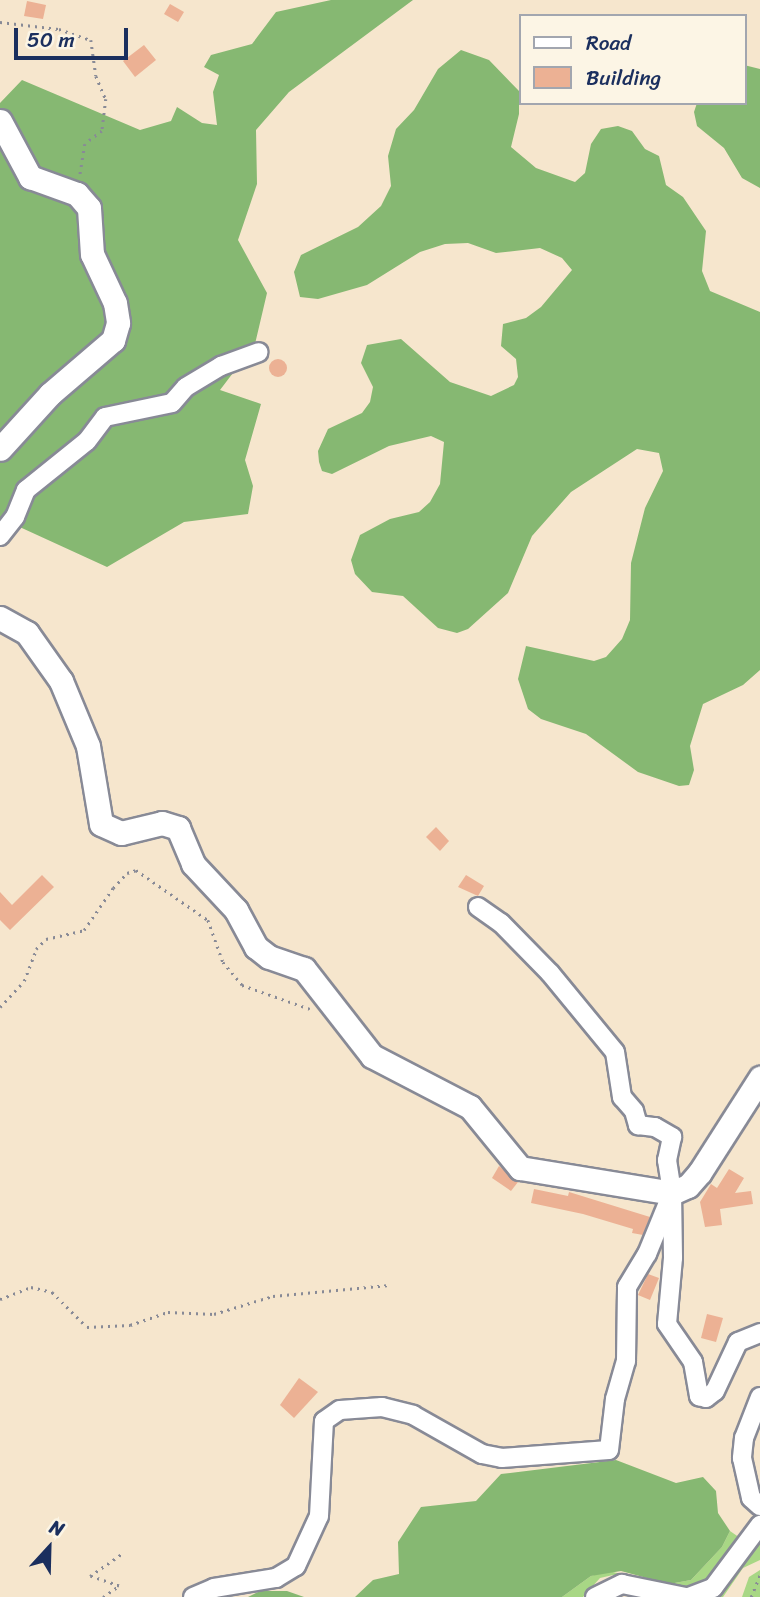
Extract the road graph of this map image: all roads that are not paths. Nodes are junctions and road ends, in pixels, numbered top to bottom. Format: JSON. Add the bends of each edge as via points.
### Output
{"nodes":[{"id":1,"x":0,"y":121,"type":"edge"},
{"id":2,"x":259,"y":352,"type":"dead end"},
{"id":3,"x":0,"y":450,"type":"edge"},
{"id":4,"x":0,"y":536,"type":"edge"},
{"id":5,"x":0,"y":618,"type":"edge"},
{"id":6,"x":478,"y":907,"type":"dead end"},
{"id":7,"x":760,"y":1078,"type":"edge"},
{"id":8,"x":672,"y":1193,"type":"junction"},
{"id":9,"x":760,"y":1333,"type":"edge"},
{"id":10,"x":760,"y":1397,"type":"edge"},
{"id":11,"x":760,"y":1506,"type":"edge"},
{"id":12,"x":760,"y":1525,"type":"edge"},
{"id":13,"x":193,"y":1597,"type":"edge"},
{"id":14,"x":595,"y":1597,"type":"edge"},
{"id":15,"x":687,"y":1597,"type":"edge"}],
"edges":[{"from":1,"to":3,"type":"main road","via":[[30,177],[77,194],[89,208],[98,273],[115,303],[118,323],[113,340],[50,394]]},
{"from":2,"to":4,"type":"street","via":[[221,366],[186,387],[172,404],[105,416],[87,441],[26,490],[15,517]]},
{"from":5,"to":8,"type":"main road","via":[[27,633],[51,662],[88,746],[101,824],[121,833],[162,823],[178,828],[192,864],[236,910],[256,947],[269,957],[304,969],[372,1056],[470,1107],[520,1168]]},
{"from":6,"to":8,"type":"street","via":[[501,923],[550,973],[615,1052],[622,1097],[638,1125],[672,1137],[667,1160]]},
{"from":7,"to":8,"type":"main road","via":[[700,1172],[688,1186]]},
{"from":8,"to":9,"type":"street","via":[[667,1324],[693,1362],[699,1396],[706,1398],[715,1391],[738,1342]]},
{"from":8,"to":13,"type":"street","via":[[623,1301],[626,1361],[615,1399],[609,1450],[490,1456],[413,1415],[382,1407],[340,1410],[324,1421],[318,1516],[309,1546],[296,1566],[276,1578]]},
{"from":10,"to":11,"type":"street","via":[[744,1438],[742,1458],[751,1498]]},
{"from":12,"to":15,"type":"street","via":[[713,1588]]},
{"from":14,"to":15,"type":"street","via":[[605,1588],[622,1584]]}]}
